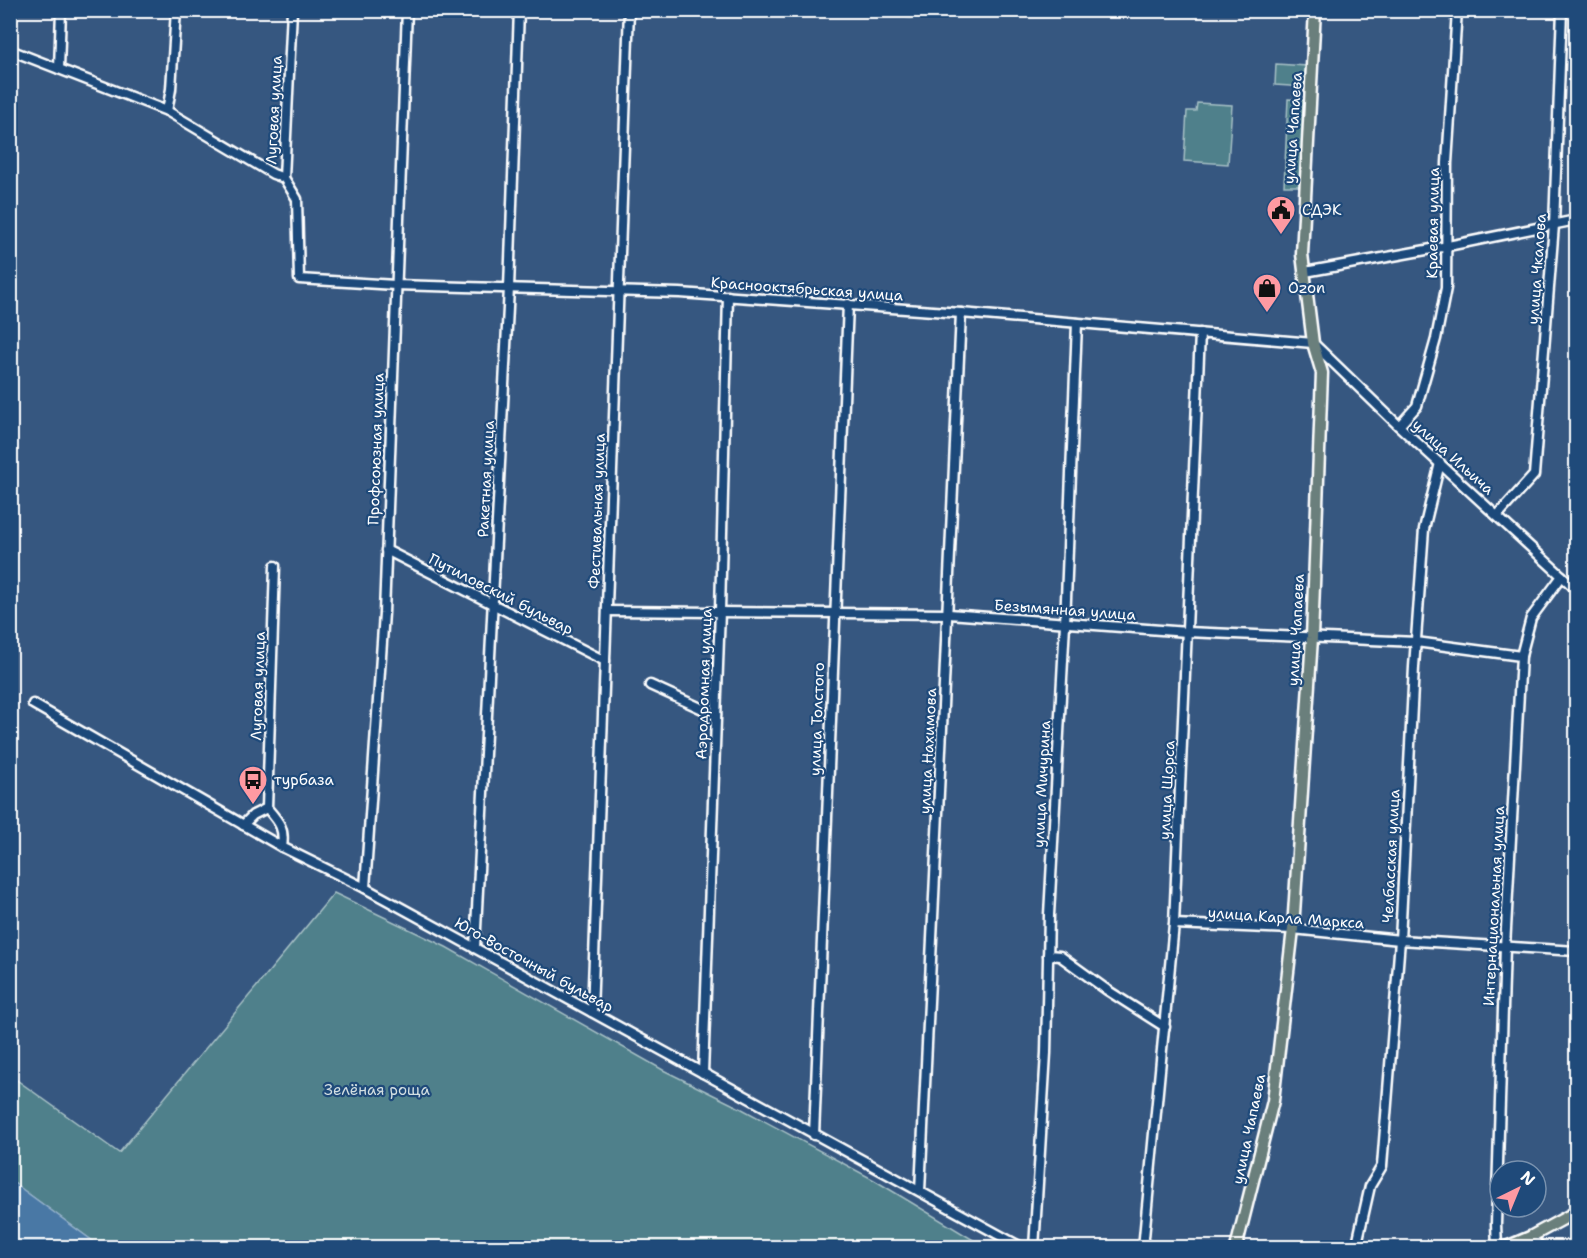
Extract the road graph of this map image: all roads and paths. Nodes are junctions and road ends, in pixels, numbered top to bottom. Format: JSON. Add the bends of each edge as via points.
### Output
{"nodes":[{"id":1,"x":61,"y":10,"type":"edge"},
{"id":2,"x":176,"y":10,"type":"edge"},
{"id":3,"x":292,"y":10,"type":"edge"},
{"id":4,"x":407,"y":10,"type":"edge"},
{"id":5,"x":519,"y":10,"type":"edge"},
{"id":6,"x":629,"y":10,"type":"edge"},
{"id":7,"x":1315,"y":10,"type":"edge"},
{"id":8,"x":1457,"y":10,"type":"edge"},
{"id":9,"x":1562,"y":10,"type":"edge"},
{"id":10,"x":10,"y":50,"type":"edge"},
{"id":11,"x":59,"y":69,"type":"junction"},
{"id":12,"x":167,"y":111,"type":"junction"},
{"id":13,"x":284,"y":178,"type":"junction"},
{"id":14,"x":1576,"y":219,"type":"edge"},
{"id":15,"x":1554,"y":225,"type":"junction"},
{"id":16,"x":1448,"y":246,"type":"junction"},
{"id":17,"x":1305,"y":272,"type":"junction"},
{"id":18,"x":298,"y":279,"type":"joint"},
{"id":19,"x":395,"y":285,"type":"junction"},
{"id":20,"x":509,"y":288,"type":"junction"},
{"id":21,"x":619,"y":292,"type":"junction"},
{"id":22,"x":728,"y":297,"type":"junction"},
{"id":23,"x":848,"y":304,"type":"junction"},
{"id":24,"x":961,"y":313,"type":"junction"},
{"id":25,"x":1077,"y":323,"type":"junction"},
{"id":26,"x":1200,"y":333,"type":"junction"},
{"id":27,"x":1313,"y":343,"type":"junction"},
{"id":28,"x":1399,"y":426,"type":"junction"},
{"id":29,"x":1440,"y":463,"type":"junction"},
{"id":30,"x":1497,"y":516,"type":"junction"},
{"id":31,"x":386,"y":550,"type":"junction"},
{"id":32,"x":275,"y":566,"type":"dead end"},
{"id":33,"x":1562,"y":576,"type":"junction"},
{"id":34,"x":1576,"y":589,"type":"edge"},
{"id":35,"x":493,"y":605,"type":"junction"},
{"id":36,"x":606,"y":611,"type":"junction"},
{"id":37,"x":720,"y":611,"type":"junction"},
{"id":38,"x":834,"y":612,"type":"junction"},
{"id":39,"x":949,"y":614,"type":"junction"},
{"id":40,"x":1065,"y":624,"type":"junction"},
{"id":41,"x":1187,"y":632,"type":"junction"},
{"id":42,"x":1312,"y":638,"type":"junction"},
{"id":43,"x":1416,"y":642,"type":"junction"},
{"id":44,"x":1521,"y":656,"type":"junction"},
{"id":45,"x":605,"y":661,"type":"junction"},
{"id":46,"x":650,"y":685,"type":"dead end"},
{"id":47,"x":33,"y":704,"type":"dead end"},
{"id":48,"x":716,"y":715,"type":"junction"},
{"id":49,"x":267,"y":808,"type":"junction"},
{"id":50,"x":243,"y":825,"type":"junction"},
{"id":51,"x":282,"y":847,"type":"junction"},
{"id":52,"x":365,"y":888,"type":"junction"},
{"id":53,"x":1174,"y":924,"type":"junction"},
{"id":54,"x":1293,"y":929,"type":"junction"},
{"id":55,"x":1400,"y":940,"type":"junction"},
{"id":56,"x":1505,"y":947,"type":"junction"},
{"id":57,"x":475,"y":948,"type":"junction"},
{"id":58,"x":1576,"y":951,"type":"edge"},
{"id":59,"x":1048,"y":955,"type":"junction"},
{"id":60,"x":592,"y":1012,"type":"junction"},
{"id":61,"x":1165,"y":1027,"type":"junction"},
{"id":62,"x":703,"y":1073,"type":"junction"},
{"id":63,"x":814,"y":1135,"type":"junction"},
{"id":64,"x":920,"y":1191,"type":"junction"},
{"id":65,"x":1576,"y":1212,"type":"edge"},
{"id":66,"x":1530,"y":1237,"type":"junction"},
{"id":67,"x":1023,"y":1248,"type":"edge"},
{"id":68,"x":1034,"y":1248,"type":"edge"},
{"id":69,"x":1143,"y":1248,"type":"edge"},
{"id":70,"x":1236,"y":1248,"type":"edge"},
{"id":71,"x":1356,"y":1248,"type":"edge"},
{"id":72,"x":1497,"y":1248,"type":"edge"},
{"id":73,"x":1504,"y":1248,"type":"edge"},
{"id":74,"x":1542,"y":1248,"type":"edge"}],
"edges":[{"from":1,"to":11,"type":"street"},
{"from":2,"to":12,"type":"street"},
{"from":3,"to":13,"type":"street","name":"Луговая улица"},
{"from":4,"to":19,"type":"street","name":"Профсоюзная улица"},
{"from":5,"to":20,"type":"street","name":"Ракетная улица"},
{"from":6,"to":21,"type":"street","name":"Фестивальная улица"},
{"from":7,"to":17,"type":"main road","name":"улица Чапаева","via":[[1302,225]]},
{"from":8,"to":16,"type":"street","name":"Краевая улица","via":[[1447,163]]},
{"from":9,"to":15,"type":"street","name":"улица Чкалова"},
{"from":10,"to":11,"type":"street"},
{"from":11,"to":12,"type":"street"},
{"from":12,"to":13,"type":"street"},
{"from":13,"to":18,"type":"street","name":"Луговая улица","via":[[297,200]]},
{"from":14,"to":15,"type":"street"},
{"from":15,"to":16,"type":"street"},
{"from":15,"to":30,"type":"street","name":"улица Чкалова","via":[[1534,475]]},
{"from":16,"to":17,"type":"street"},
{"from":16,"to":28,"type":"street","name":"Краевая улица","via":[[1446,288],[1430,362],[1417,406]]},
{"from":17,"to":27,"type":"main road","name":"улица Чапаева"},
{"from":18,"to":19,"type":"street","name":"Краснооктябрьская улица"},
{"from":19,"to":20,"type":"street","name":"Краснооктябрьская улица"},
{"from":19,"to":31,"type":"street","name":"Профсоюзная улица"},
{"from":20,"to":21,"type":"street","name":"Краснооктябрьская улица"},
{"from":20,"to":35,"type":"street","name":"Ракетная улица"},
{"from":21,"to":22,"type":"street","name":"Краснооктябрьская улица"},
{"from":21,"to":36,"type":"street","name":"Фестивальная улица"},
{"from":22,"to":23,"type":"street","name":"Краснооктябрьская улица"},
{"from":22,"to":37,"type":"street","name":"Аэродромная улица"},
{"from":23,"to":24,"type":"street","name":"Краснооктябрьская улица"},
{"from":23,"to":38,"type":"street","name":"улица Толстого"},
{"from":24,"to":25,"type":"street","name":"Краснооктябрьская улица"},
{"from":24,"to":39,"type":"street","name":"улица Нахимова"},
{"from":25,"to":26,"type":"street","name":"Краснооктябрьская улица"},
{"from":25,"to":40,"type":"street","name":"улица Мичурина"},
{"from":26,"to":27,"type":"street","name":"Краснооктябрьская улица"},
{"from":26,"to":41,"type":"street","name":"улица Щорса"},
{"from":27,"to":28,"type":"street","name":"улица Ильича"},
{"from":27,"to":42,"type":"main road","name":"улица Чапаева","via":[[1322,373]]},
{"from":28,"to":29,"type":"street","name":"улица Ильича"},
{"from":29,"to":30,"type":"street","name":"улица Ильича"},
{"from":29,"to":43,"type":"street","name":"Челбасская улица","via":[[1424,529]]},
{"from":30,"to":33,"type":"street","name":"улица Ильича"},
{"from":31,"to":35,"type":"street","name":"Путиловский бульвар"},
{"from":31,"to":52,"type":"street","name":"Профсоюзная улица"},
{"from":32,"to":49,"type":"street","name":"Луговая улица"},
{"from":33,"to":34,"type":"street","name":"улица Ильича"},
{"from":33,"to":44,"type":"street","name":"Интернациональная улица","via":[[1531,618]]},
{"from":35,"to":45,"type":"street","name":"Путиловский бульвар"},
{"from":35,"to":57,"type":"street","name":"Ракетная улица"},
{"from":36,"to":37,"type":"street","name":"Безымянная улица"},
{"from":36,"to":45,"type":"street","name":"Фестивальная улица"},
{"from":37,"to":38,"type":"street","name":"Безымянная улица"},
{"from":37,"to":48,"type":"street","name":"Аэродромная улица"},
{"from":38,"to":39,"type":"street","name":"Безымянная улица"},
{"from":38,"to":63,"type":"street","name":"улица Толстого"},
{"from":39,"to":40,"type":"street","name":"Безымянная улица"},
{"from":39,"to":64,"type":"street","name":"улица Нахимова"},
{"from":40,"to":41,"type":"street","name":"Безымянная улица"},
{"from":40,"to":59,"type":"street","name":"улица Мичурина"},
{"from":41,"to":42,"type":"street","name":"Безымянная улица"},
{"from":41,"to":53,"type":"street","name":"улица Щорса"},
{"from":42,"to":43,"type":"street","name":"Безымянная улица"},
{"from":42,"to":54,"type":"main road","name":"улица Чапаева"},
{"from":43,"to":44,"type":"street","name":"Безымянная улица"},
{"from":43,"to":55,"type":"street","name":"Челбасская улица"},
{"from":44,"to":56,"type":"street","name":"Интернациональная улица"},
{"from":45,"to":60,"type":"street","name":"Фестивальная улица"},
{"from":46,"to":48,"type":"street"},
{"from":47,"to":50,"type":"street","name":"Юго-Восточный бульвар"},
{"from":48,"to":62,"type":"street","name":"Аэродромная улица"},
{"from":49,"to":50,"type":"street"},
{"from":49,"to":51,"type":"street","via":[[280,823],[284,834]]},
{"from":50,"to":51,"type":"street","name":"Юго-Восточный бульвар"},
{"from":51,"to":52,"type":"street","name":"Юго-Восточный бульвар"},
{"from":52,"to":57,"type":"street","name":"Юго-Восточный бульвар"},
{"from":53,"to":54,"type":"street","name":"улица Карла Маркса"},
{"from":53,"to":61,"type":"street","name":"улица Щорса"},
{"from":54,"to":55,"type":"street","name":"улица Карла Маркса"},
{"from":54,"to":70,"type":"main road","name":"улица Чапаева","via":[[1273,1101]]},
{"from":55,"to":56,"type":"street","name":"улица Карла Маркса"},
{"from":55,"to":71,"type":"street","name":"Челбасская улица","via":[[1382,1166],[1370,1186]]},
{"from":56,"to":58,"type":"street","name":"улица Карла Маркса"},
{"from":56,"to":72,"type":"street","name":"Интернациональная улица"},
{"from":57,"to":60,"type":"street","name":"Юго-Восточный бульвар"},
{"from":59,"to":61,"type":"street","via":[[1060,956]]},
{"from":59,"to":68,"type":"street","name":"улица Мичурина"},
{"from":60,"to":62,"type":"street","name":"Юго-Восточный бульвар"},
{"from":61,"to":69,"type":"street","name":"улица Щорса"},
{"from":62,"to":63,"type":"street","name":"Юго-Восточный бульвар"},
{"from":63,"to":64,"type":"street","name":"Юго-Восточный бульвар"},
{"from":64,"to":67,"type":"street","name":"Юго-Восточный бульвар"},
{"from":65,"to":66,"type":"main road"},
{"from":66,"to":73,"type":"main road"},
{"from":66,"to":74,"type":"street"}]}
